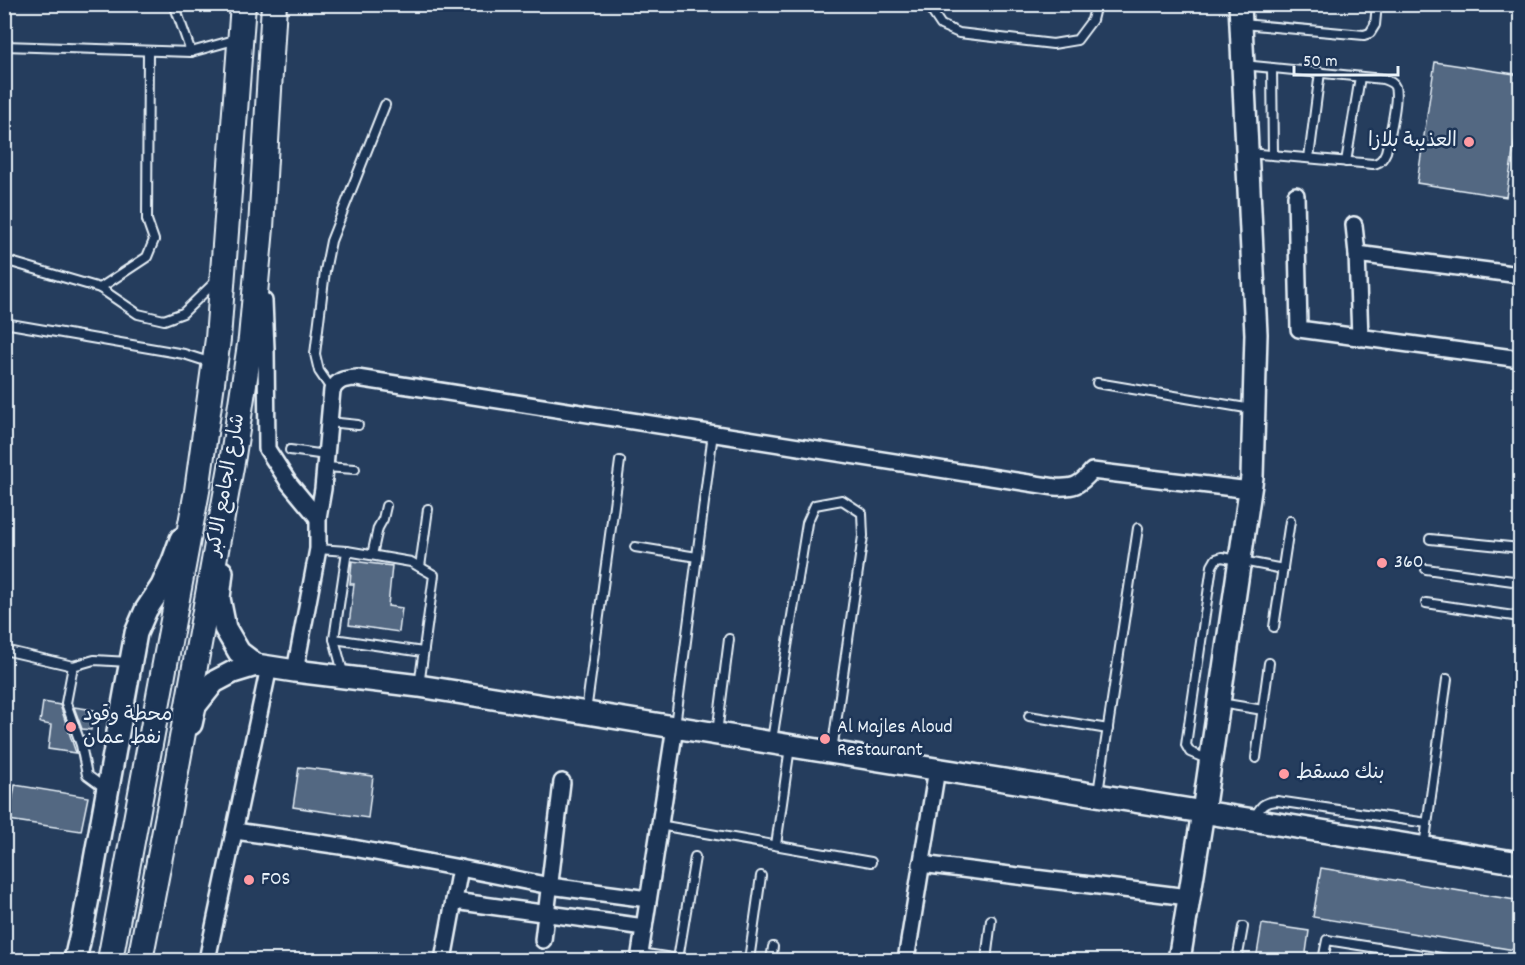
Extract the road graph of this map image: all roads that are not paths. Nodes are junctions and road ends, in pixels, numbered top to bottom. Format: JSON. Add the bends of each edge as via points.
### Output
{"nodes":[{"id":1,"x":174,"y":4,"type":"edge"},
{"id":2,"x":243,"y":4,"type":"edge"},
{"id":3,"x":274,"y":4,"type":"edge"},
{"id":4,"x":931,"y":4,"type":"edge"},
{"id":5,"x":1096,"y":4,"type":"edge"},
{"id":6,"x":1377,"y":4,"type":"edge"},
{"id":7,"x":1240,"y":14,"type":"edge"},
{"id":8,"x":241,"y":38,"type":"junction"},
{"id":9,"x":4,"y":45,"type":"edge"},
{"id":10,"x":148,"y":51,"type":"junction"},
{"id":11,"x":191,"y":52,"type":"junction"},
{"id":12,"x":1243,"y":64,"type":"junction"},
{"id":13,"x":1272,"y":68,"type":"junction"},
{"id":14,"x":1320,"y":72,"type":"junction"},
{"id":15,"x":1359,"y":76,"type":"junction"},
{"id":16,"x":385,"y":105,"type":"dead end"},
{"id":17,"x":1247,"y":153,"type":"junction"},
{"id":18,"x":1274,"y":155,"type":"junction"},
{"id":19,"x":1309,"y":158,"type":"junction"},
{"id":20,"x":1346,"y":162,"type":"junction"},
{"id":21,"x":1296,"y":195,"type":"dead end"},
{"id":22,"x":1354,"y":225,"type":"dead end"},
{"id":23,"x":261,"y":228,"type":"junction"},
{"id":24,"x":1357,"y":254,"type":"junction"},
{"id":25,"x":4,"y":260,"type":"edge"},
{"id":26,"x":223,"y":275,"type":"junction"},
{"id":27,"x":1521,"y":275,"type":"edge"},
{"id":28,"x":100,"y":288,"type":"junction"},
{"id":29,"x":4,"y":323,"type":"edge"},
{"id":30,"x":1360,"y":338,"type":"junction"},
{"id":31,"x":1521,"y":355,"type":"edge"},
{"id":32,"x":214,"y":364,"type":"junction"},
{"id":33,"x":1097,"y":382,"type":"dead end"},
{"id":34,"x":332,"y":390,"type":"junction"},
{"id":35,"x":1254,"y":410,"type":"junction"},
{"id":36,"x":329,"y":422,"type":"junction"},
{"id":37,"x":358,"y":425,"type":"dead end"},
{"id":38,"x":713,"y":433,"type":"junction"},
{"id":39,"x":290,"y":450,"type":"dead end"},
{"id":40,"x":620,"y":460,"type":"dead end"},
{"id":41,"x":325,"y":461,"type":"junction"},
{"id":42,"x":355,"y":469,"type":"dead end"},
{"id":43,"x":229,"y":474,"type":"junction"},
{"id":44,"x":197,"y":490,"type":"junction"},
{"id":45,"x":1250,"y":490,"type":"junction"},
{"id":46,"x":386,"y":506,"type":"dead end"},
{"id":47,"x":428,"y":509,"type":"dead end"},
{"id":48,"x":318,"y":518,"type":"junction"},
{"id":49,"x":1290,"y":521,"type":"dead end"},
{"id":50,"x":1138,"y":528,"type":"dead end"},
{"id":51,"x":1430,"y":538,"type":"dead end"},
{"id":52,"x":635,"y":547,"type":"dead end"},
{"id":53,"x":1521,"y":548,"type":"edge"},
{"id":54,"x":318,"y":549,"type":"junction"},
{"id":55,"x":347,"y":551,"type":"junction"},
{"id":56,"x":372,"y":555,"type":"junction"},
{"id":57,"x":697,"y":557,"type":"junction"},
{"id":58,"x":1240,"y":560,"type":"junction"},
{"id":59,"x":420,"y":567,"type":"junction"},
{"id":60,"x":1283,"y":569,"type":"junction"},
{"id":61,"x":1426,"y":569,"type":"dead end"},
{"id":62,"x":1521,"y":582,"type":"edge"},
{"id":63,"x":1426,"y":603,"type":"dead end"},
{"id":64,"x":1521,"y":617,"type":"edge"},
{"id":65,"x":1274,"y":627,"type":"dead end"},
{"id":66,"x":334,"y":639,"type":"junction"},
{"id":67,"x":729,"y":639,"type":"dead end"},
{"id":68,"x":4,"y":650,"type":"edge"},
{"id":69,"x":423,"y":652,"type":"junction"},
{"id":70,"x":130,"y":662,"type":"junction"},
{"id":71,"x":1269,"y":663,"type":"dead end"},
{"id":72,"x":73,"y":666,"type":"junction"},
{"id":73,"x":262,"y":666,"type":"junction"},
{"id":74,"x":295,"y":671,"type":"junction"},
{"id":75,"x":344,"y":677,"type":"junction"},
{"id":76,"x":1447,"y":679,"type":"dead end"},
{"id":77,"x":419,"y":686,"type":"junction"},
{"id":78,"x":1219,"y":703,"type":"junction"},
{"id":79,"x":1263,"y":710,"type":"junction"},
{"id":80,"x":586,"y":713,"type":"junction"},
{"id":81,"x":1029,"y":716,"type":"dead end"},
{"id":82,"x":675,"y":727,"type":"junction"},
{"id":83,"x":1108,"y":729,"type":"junction"},
{"id":84,"x":716,"y":734,"type":"junction"},
{"id":85,"x":781,"y":744,"type":"junction"},
{"id":86,"x":832,"y":752,"type":"junction"},
{"id":87,"x":1256,"y":758,"type":"dead end"},
{"id":88,"x":1210,"y":760,"type":"junction"},
{"id":89,"x":937,"y":769,"type":"junction"},
{"id":90,"x":562,"y":782,"type":"dead end"},
{"id":91,"x":174,"y":785,"type":"junction"},
{"id":92,"x":108,"y":790,"type":"junction"},
{"id":93,"x":1098,"y":795,"type":"junction"},
{"id":94,"x":1203,"y":812,"type":"junction"},
{"id":95,"x":1253,"y":820,"type":"junction"},
{"id":96,"x":1428,"y":823,"type":"junction"},
{"id":97,"x":659,"y":825,"type":"junction"},
{"id":98,"x":235,"y":831,"type":"junction"},
{"id":99,"x":776,"y":845,"type":"junction"},
{"id":100,"x":1424,"y":847,"type":"junction"},
{"id":101,"x":695,"y":857,"type":"dead end"},
{"id":102,"x":1520,"y":859,"type":"edge"},
{"id":103,"x":871,"y":862,"type":"dead end"},
{"id":104,"x":921,"y":864,"type":"junction"},
{"id":105,"x":460,"y":868,"type":"junction"},
{"id":106,"x":761,"y":876,"type":"dead end"},
{"id":107,"x":550,"y":886,"type":"junction"},
{"id":108,"x":1188,"y":897,"type":"junction"},
{"id":109,"x":648,"y":899,"type":"junction"},
{"id":110,"x":454,"y":901,"type":"junction"},
{"id":111,"x":546,"y":914,"type":"junction"},
{"id":112,"x":991,"y":920,"type":"dead end"},
{"id":113,"x":644,"y":927,"type":"junction"},
{"id":114,"x":1243,"y":927,"type":"dead end"},
{"id":115,"x":543,"y":940,"type":"dead end"},
{"id":116,"x":773,"y":947,"type":"dead end"},
{"id":117,"x":74,"y":957,"type":"edge"},
{"id":118,"x":639,"y":957,"type":"edge"},
{"id":119,"x":110,"y":960,"type":"edge"},
{"id":120,"x":140,"y":960,"type":"edge"},
{"id":121,"x":207,"y":960,"type":"edge"},
{"id":122,"x":443,"y":960,"type":"edge"},
{"id":123,"x":682,"y":960,"type":"edge"},
{"id":124,"x":749,"y":960,"type":"edge"},
{"id":125,"x":771,"y":960,"type":"edge"},
{"id":126,"x":906,"y":960,"type":"edge"},
{"id":127,"x":986,"y":960,"type":"edge"},
{"id":128,"x":1179,"y":960,"type":"edge"},
{"id":129,"x":1238,"y":960,"type":"edge"},
{"id":130,"x":1323,"y":960,"type":"edge"},
{"id":131,"x":1454,"y":960,"type":"edge"}],
"edges":[{"from":1,"to":11,"type":"lane"},
{"from":2,"to":8,"type":"main road","name":"شارع الجامع الاكبر"},
{"from":3,"to":23,"type":"main road","name":"شارع الجامع الاكبر"},
{"from":4,"to":5,"type":"lane","via":[[941,25],[959,33],[1053,44],[1077,40],[1092,20]]},
{"from":6,"to":7,"type":"lane","via":[[1375,25],[1364,35],[1315,30]]},
{"from":7,"to":12,"type":"street"},
{"from":8,"to":11,"type":"lane"},
{"from":8,"to":26,"type":"main road","name":"شارع الجامع الاكبر"},
{"from":9,"to":10,"type":"lane"},
{"from":10,"to":11,"type":"lane"},
{"from":10,"to":28,"type":"lane","via":[[147,220],[154,240],[147,256]]},
{"from":12,"to":13,"type":"lane"},
{"from":12,"to":17,"type":"street"},
{"from":13,"to":14,"type":"lane"},
{"from":13,"to":18,"type":"lane"},
{"from":14,"to":15,"type":"lane"},
{"from":14,"to":19,"type":"lane"},
{"from":15,"to":20,"type":"lane"},
{"from":15,"to":20,"type":"lane","via":[[1391,82],[1395,99],[1383,159],[1372,164]]},
{"from":16,"to":34,"type":"lane","via":[[332,241],[325,271],[315,354],[319,371]]},
{"from":17,"to":18,"type":"lane"},
{"from":17,"to":35,"type":"street","via":[[1256,334]]},
{"from":18,"to":19,"type":"lane"},
{"from":19,"to":20,"type":"lane"},
{"from":21,"to":30,"type":"street","via":[[1299,329]]},
{"from":22,"to":24,"type":"street"},
{"from":23,"to":43,"type":"main road","name":"شارع الجامع الاكبر","via":[[251,338]]},
{"from":23,"to":48,"type":"street","via":[[267,449]]},
{"from":24,"to":27,"type":"street"},
{"from":24,"to":30,"type":"street"},
{"from":25,"to":28,"type":"lane"},
{"from":26,"to":28,"type":"lane","via":[[183,313],[164,320],[138,314]]},
{"from":26,"to":32,"type":"main road","name":"شارع الجامع الاكبر"},
{"from":29,"to":32,"type":"lane","via":[[184,354]]},
{"from":30,"to":31,"type":"street","via":[[1520,359]]},
{"from":32,"to":44,"type":"main road","name":"شارع الجامع الاكبر"},
{"from":33,"to":35,"type":"lane"},
{"from":34,"to":36,"type":"street"},
{"from":34,"to":38,"type":"street","via":[[337,382],[357,378]]},
{"from":35,"to":45,"type":"street"},
{"from":36,"to":37,"type":"lane"},
{"from":36,"to":41,"type":"street"},
{"from":38,"to":45,"type":"street","via":[[1055,487],[1071,488],[1092,471]]},
{"from":38,"to":57,"type":"lane"},
{"from":39,"to":41,"type":"lane"},
{"from":40,"to":80,"type":"lane"},
{"from":41,"to":42,"type":"lane"},
{"from":41,"to":48,"type":"street"},
{"from":43,"to":73,"type":"street","via":[[231,507],[219,598],[225,628],[239,652]]},
{"from":43,"to":91,"type":"main road","name":"شارع الجامع الاكبر"},
{"from":44,"to":70,"type":"street","via":[[173,561],[135,633]]},
{"from":44,"to":119,"type":"main road","name":"شارع الجامع الاكبر"},
{"from":45,"to":58,"type":"street"},
{"from":46,"to":56,"type":"lane"},
{"from":47,"to":59,"type":"lane"},
{"from":48,"to":54,"type":"street"},
{"from":49,"to":60,"type":"lane"},
{"from":50,"to":83,"type":"lane"},
{"from":51,"to":53,"type":"lane"},
{"from":52,"to":57,"type":"lane"},
{"from":54,"to":55,"type":"lane"},
{"from":54,"to":74,"type":"street"},
{"from":55,"to":56,"type":"lane"},
{"from":55,"to":66,"type":"lane"},
{"from":56,"to":59,"type":"lane"},
{"from":57,"to":82,"type":"lane"},
{"from":58,"to":60,"type":"lane"},
{"from":58,"to":78,"type":"street"},
{"from":58,"to":88,"type":"lane","via":[[1222,557],[1212,566],[1186,736],[1190,752]]},
{"from":59,"to":69,"type":"lane","via":[[434,575]]},
{"from":60,"to":65,"type":"lane"},
{"from":61,"to":62,"type":"lane"},
{"from":63,"to":64,"type":"lane"},
{"from":66,"to":69,"type":"lane"},
{"from":66,"to":75,"type":"lane"},
{"from":67,"to":84,"type":"lane"},
{"from":68,"to":72,"type":"lane"},
{"from":69,"to":77,"type":"lane"},
{"from":70,"to":72,"type":"lane","via":[[94,660]]},
{"from":70,"to":92,"type":"street"},
{"from":71,"to":79,"type":"lane"},
{"from":72,"to":92,"type":"lane","via":[[66,703],[87,775]]},
{"from":73,"to":74,"type":"street"},
{"from":73,"to":91,"type":"street","via":[[233,672],[214,682],[195,706]]},
{"from":73,"to":98,"type":"street"},
{"from":74,"to":75,"type":"street"},
{"from":75,"to":77,"type":"street"},
{"from":76,"to":96,"type":"lane"},
{"from":77,"to":80,"type":"street"},
{"from":78,"to":79,"type":"lane"},
{"from":78,"to":88,"type":"street"},
{"from":79,"to":87,"type":"lane"},
{"from":80,"to":82,"type":"street"},
{"from":81,"to":83,"type":"lane"},
{"from":82,"to":84,"type":"street"},
{"from":82,"to":97,"type":"street"},
{"from":83,"to":93,"type":"lane"},
{"from":84,"to":85,"type":"street"},
{"from":85,"to":86,"type":"street"},
{"from":85,"to":86,"type":"lane","via":[[807,523],[815,505],[842,500],[862,513],[863,536]]},
{"from":85,"to":99,"type":"lane"},
{"from":86,"to":89,"type":"street"},
{"from":88,"to":94,"type":"street"},
{"from":89,"to":93,"type":"street"},
{"from":89,"to":104,"type":"street"},
{"from":90,"to":107,"type":"street"},
{"from":91,"to":120,"type":"main road","name":"شارع الجامع الاكبر"},
{"from":92,"to":117,"type":"street"},
{"from":93,"to":94,"type":"street"},
{"from":94,"to":95,"type":"street"},
{"from":94,"to":108,"type":"street"},
{"from":95,"to":96,"type":"lane","via":[[1267,802],[1277,801]]},
{"from":95,"to":100,"type":"street"},
{"from":96,"to":100,"type":"lane"},
{"from":97,"to":99,"type":"lane"},
{"from":97,"to":109,"type":"street"},
{"from":98,"to":105,"type":"street"},
{"from":98,"to":121,"type":"street"},
{"from":99,"to":103,"type":"lane"},
{"from":100,"to":102,"type":"street"},
{"from":101,"to":123,"type":"lane"},
{"from":104,"to":108,"type":"street"},
{"from":104,"to":126,"type":"street"},
{"from":105,"to":107,"type":"street"},
{"from":105,"to":110,"type":"street"},
{"from":106,"to":124,"type":"lane"},
{"from":107,"to":109,"type":"street"},
{"from":107,"to":111,"type":"street"},
{"from":108,"to":128,"type":"street"},
{"from":109,"to":113,"type":"street"},
{"from":110,"to":111,"type":"street"},
{"from":110,"to":122,"type":"street"},
{"from":111,"to":113,"type":"street"},
{"from":111,"to":115,"type":"street"},
{"from":112,"to":127,"type":"lane"},
{"from":113,"to":118,"type":"street"},
{"from":114,"to":129,"type":"lane"},
{"from":116,"to":125,"type":"lane"},
{"from":118,"to":123,"type":"lane"},
{"from":130,"to":131,"type":"lane","via":[[1327,940]]}]}
